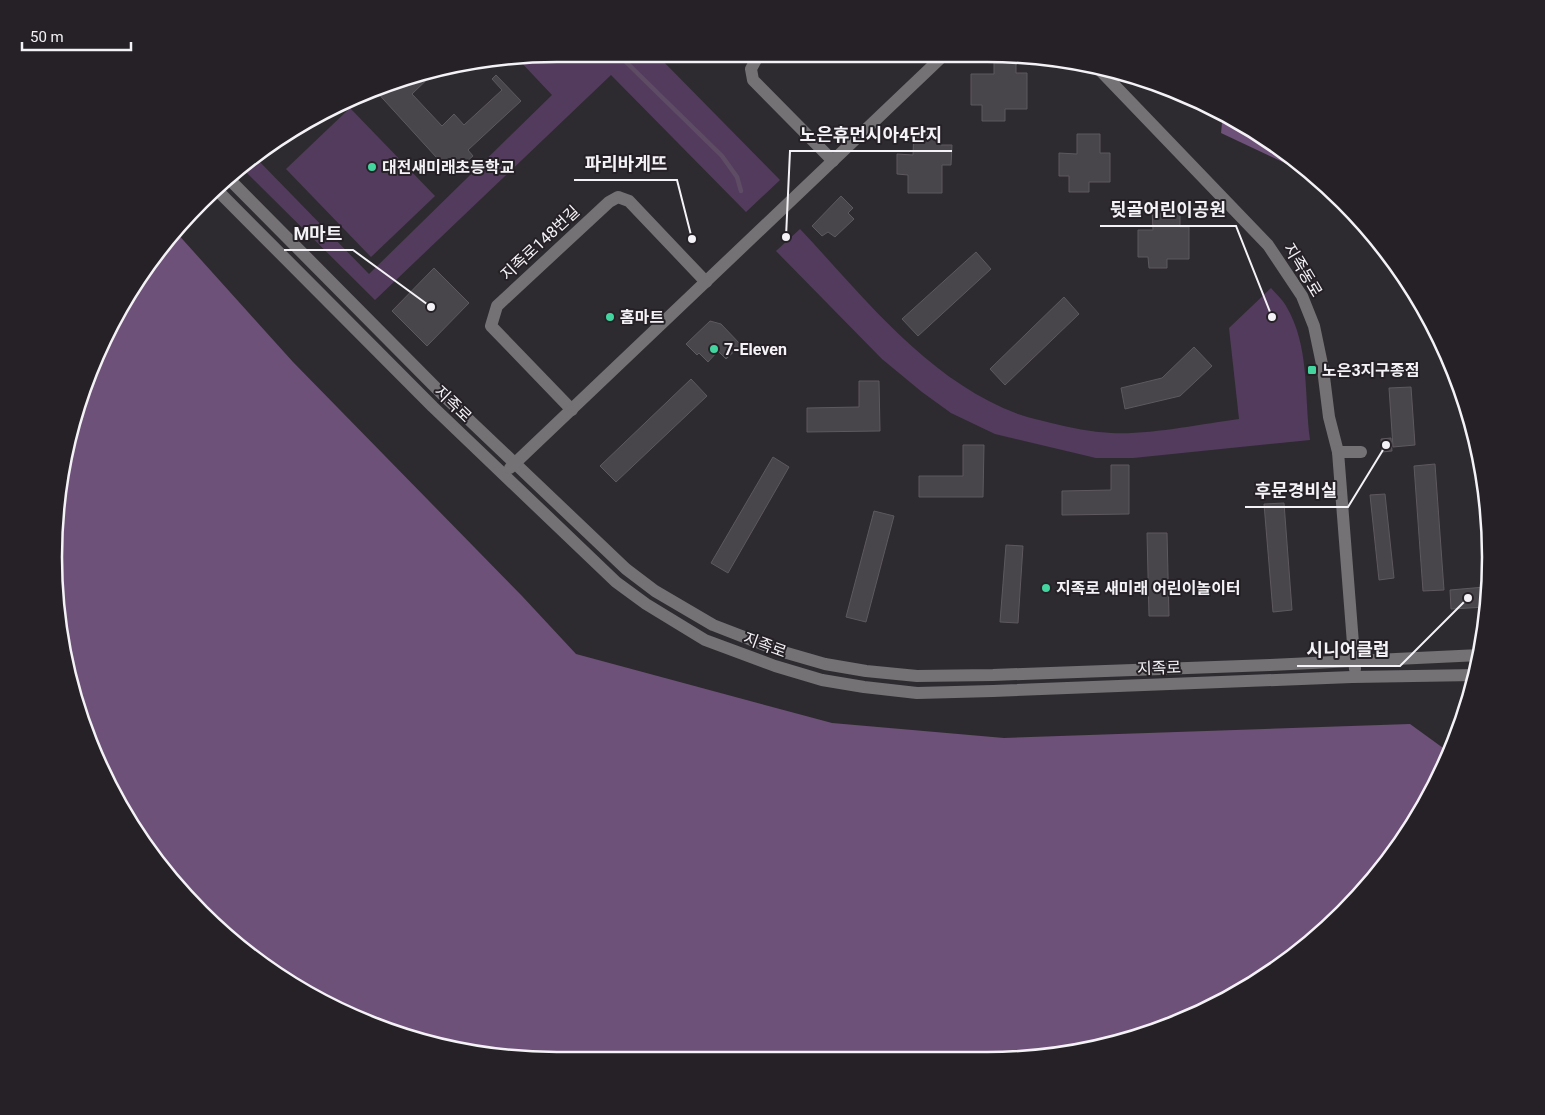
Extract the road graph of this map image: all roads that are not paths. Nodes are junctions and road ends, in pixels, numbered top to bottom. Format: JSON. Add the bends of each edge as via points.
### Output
{"nodes":[{"id":1,"x":755,"y":62,"type":"edge"},
{"id":2,"x":937,"y":62,"type":"edge"},
{"id":3,"x":1106,"y":77,"type":"edge"},
{"id":4,"x":833,"y":161,"type":"junction"},
{"id":5,"x":233,"y":183,"type":"edge"},
{"id":6,"x":221,"y":194,"type":"edge"},
{"id":7,"x":706,"y":282,"type":"junction"},
{"id":8,"x":572,"y":410,"type":"junction"},
{"id":9,"x":1338,"y":452,"type":"junction"},
{"id":10,"x":1361,"y":452,"type":"dead end"},
{"id":11,"x":515,"y":464,"type":"junction"},
{"id":12,"x":503,"y":475,"type":"junction"},
{"id":13,"x":1473,"y":655,"type":"edge"},
{"id":14,"x":1355,"y":661,"type":"junction"},
{"id":15,"x":1468,"y":675,"type":"edge"},
{"id":16,"x":1356,"y":676,"type":"junction"}],
"edges":[{"from":1,"to":4,"type":"street","via":[[751,69],[753,80]]},
{"from":2,"to":4,"type":"street"},
{"from":3,"to":9,"type":"street","name":"지족동로","via":[[1268,245],[1302,296],[1314,326]]},
{"from":4,"to":7,"type":"street"},
{"from":5,"to":11,"type":"street","name":"지족로"},
{"from":6,"to":12,"type":"street","name":"지족로"},
{"from":7,"to":8,"type":"street"},
{"from":7,"to":8,"type":"street","name":"지족로148번길","via":[[629,201],[618,197],[497,306],[491,326]]},
{"from":8,"to":11,"type":"street"},
{"from":9,"to":10,"type":"street"},
{"from":9,"to":14,"type":"street","name":"지족동로"},
{"from":11,"to":12,"type":"street"},
{"from":11,"to":14,"type":"street","name":"지족로","via":[[606,551],[655,591],[713,625],[780,651],[825,664],[917,676]]},
{"from":12,"to":16,"type":"street","name":"지족로","via":[[616,582],[646,604],[706,640],[822,680],[916,693]]},
{"from":13,"to":14,"type":"street","name":"지족로"},
{"from":14,"to":16,"type":"street","name":"지족동로"},
{"from":15,"to":16,"type":"street","name":"지족로"}]}
